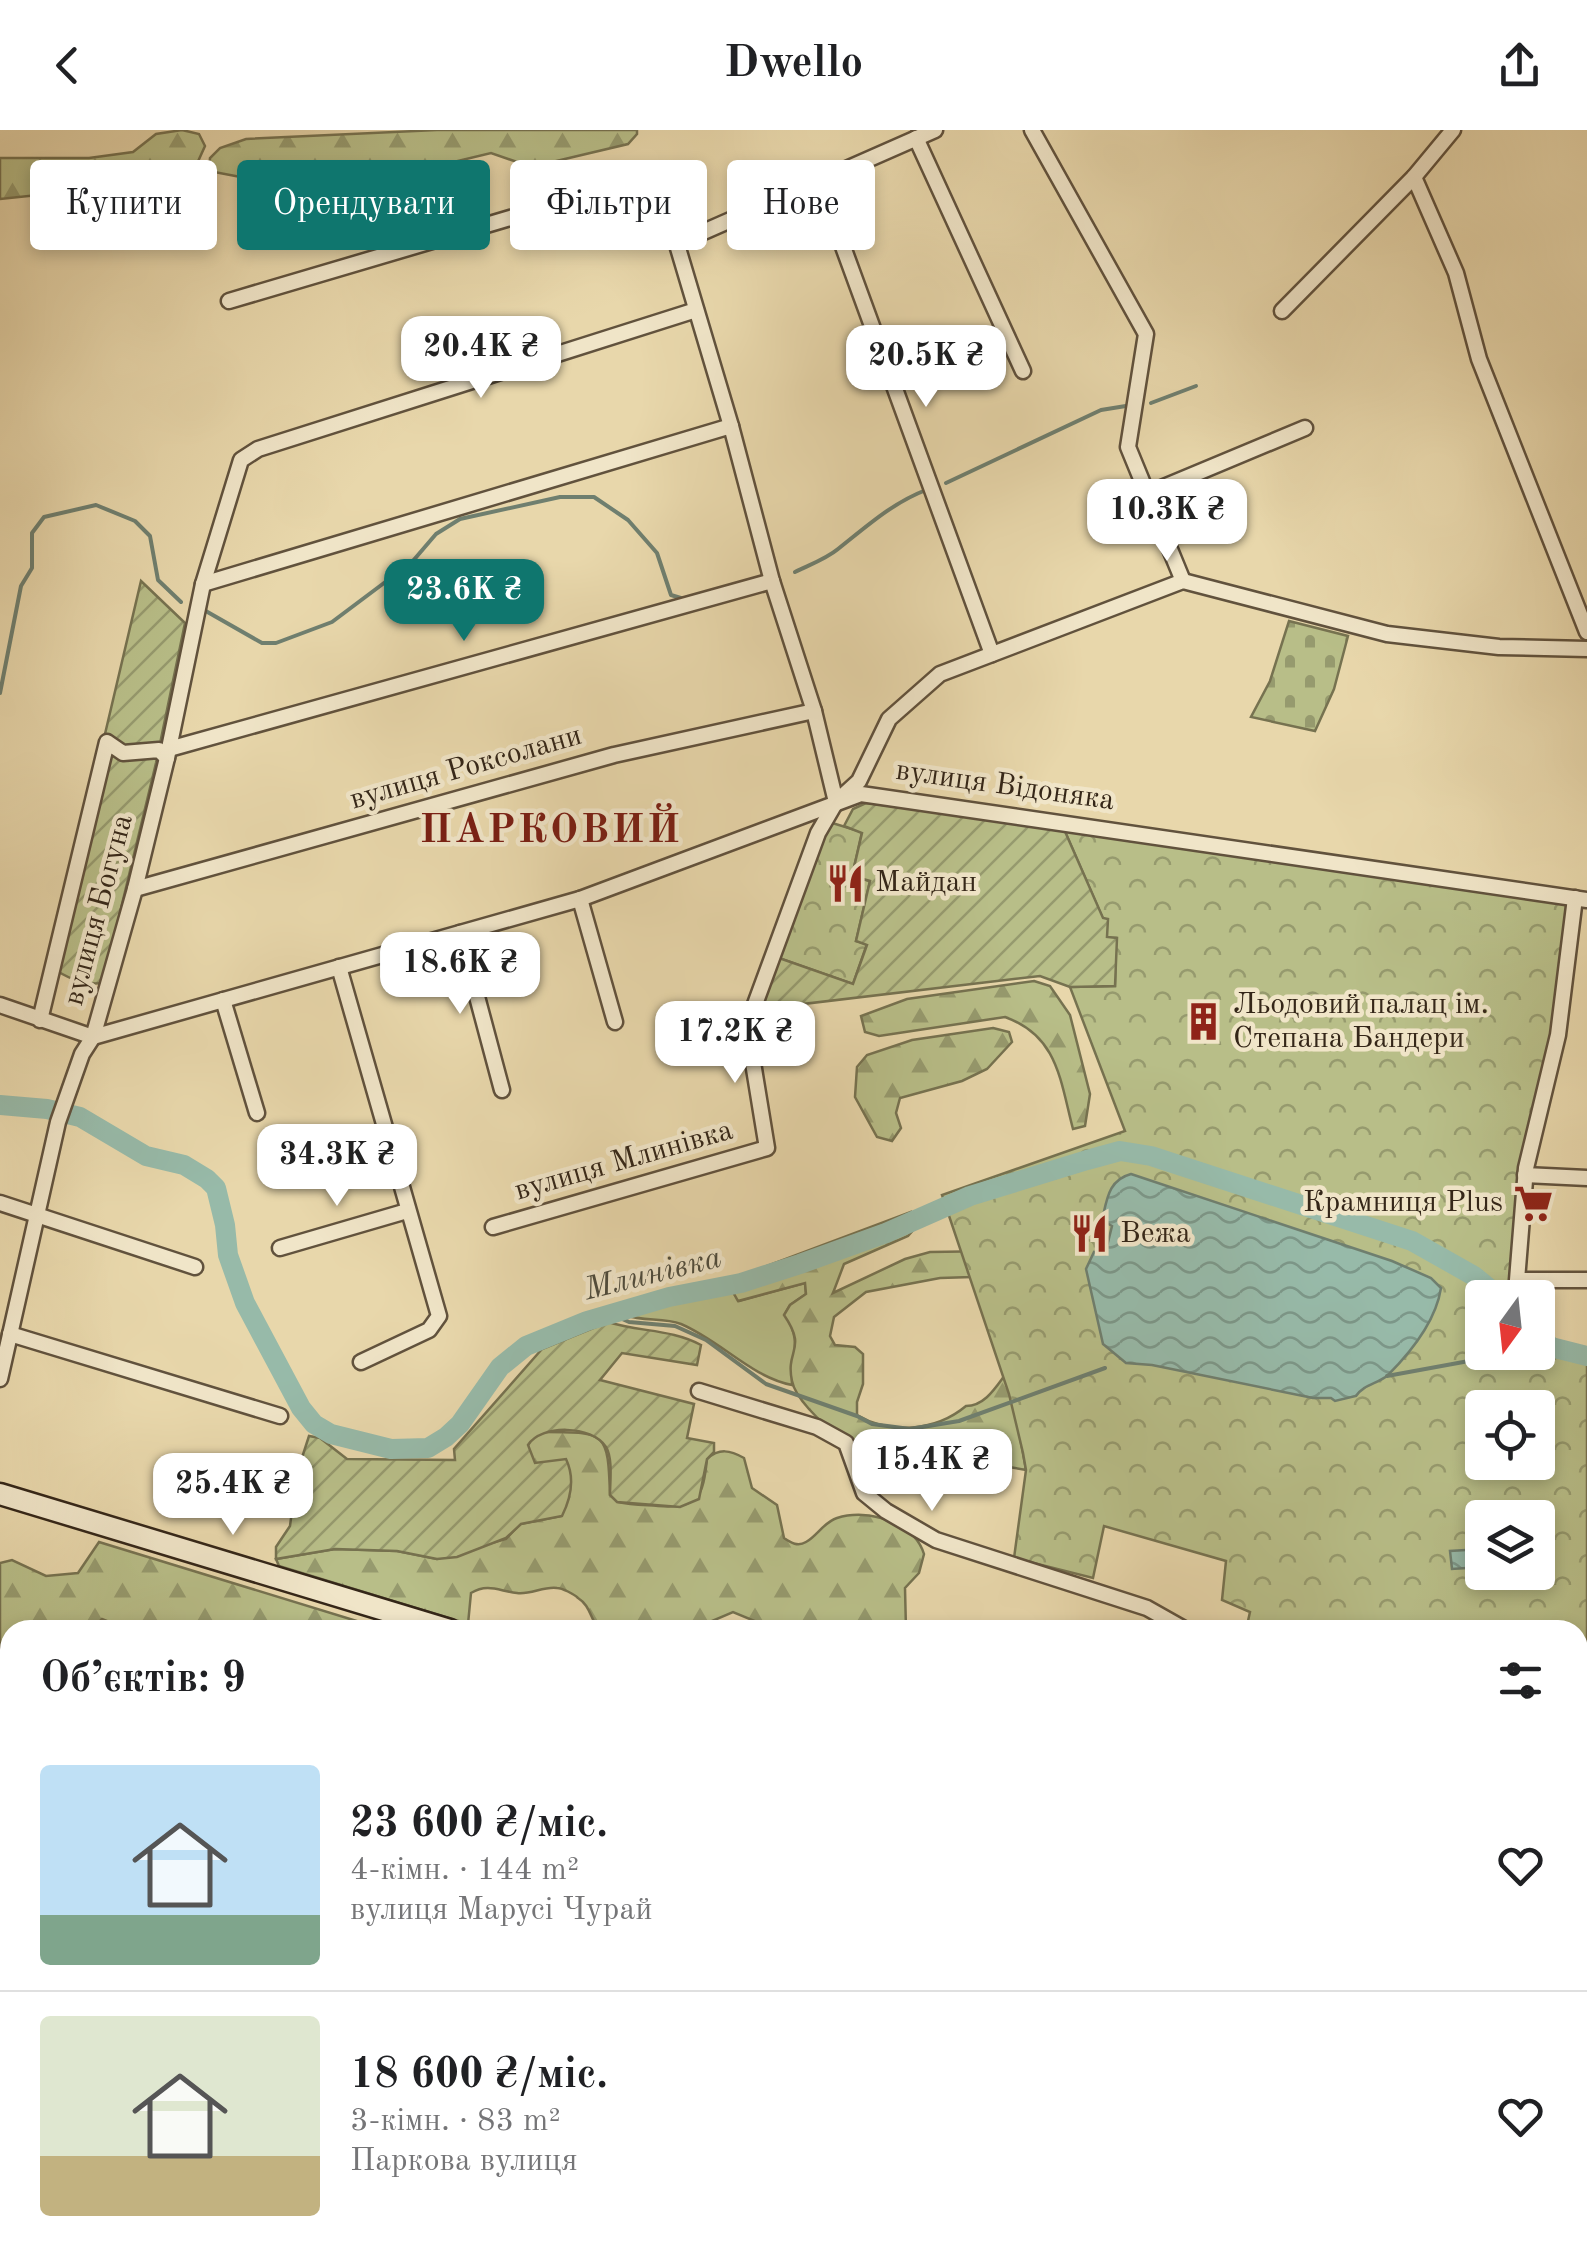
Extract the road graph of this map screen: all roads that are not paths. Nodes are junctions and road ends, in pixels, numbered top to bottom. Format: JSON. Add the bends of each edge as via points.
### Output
{"nodes":[{"id":1,"x":935,"y":130,"type":"edge"},
{"id":2,"x":1032,"y":130,"type":"edge"},
{"id":3,"x":1453,"y":130,"type":"edge"},
{"id":4,"x":916,"y":138,"type":"junction"},
{"id":5,"x":866,"y":160,"type":"edge"},
{"id":6,"x":1414,"y":177,"type":"junction"},
{"id":7,"x":510,"y":218,"type":"edge"},
{"id":8,"x":678,"y":250,"type":"edge"},
{"id":9,"x":844,"y":250,"type":"edge"},
{"id":10,"x":229,"y":301,"type":"dead end"},
{"id":11,"x":696,"y":310,"type":"junction"},
{"id":12,"x":1282,"y":311,"type":"dead end"},
{"id":13,"x":1022,"y":371,"type":"dead end"},
{"id":14,"x":731,"y":426,"type":"junction"},
{"id":15,"x":1305,"y":428,"type":"dead end"},
{"id":16,"x":1147,"y":494,"type":"junction"},
{"id":17,"x":772,"y":581,"type":"junction"},
{"id":18,"x":1183,"y":581,"type":"junction"},
{"id":19,"x":203,"y":584,"type":"junction"},
{"id":20,"x":1587,"y":632,"type":"edge"},
{"id":21,"x":1587,"y":649,"type":"edge"},
{"id":22,"x":992,"y":654,"type":"junction"},
{"id":23,"x":814,"y":711,"type":"junction"},
{"id":24,"x":168,"y":753,"type":"junction"},
{"id":25,"x":836,"y":802,"type":"junction"},
{"id":26,"x":135,"y":889,"type":"junction"},
{"id":27,"x":580,"y":899,"type":"junction"},
{"id":28,"x":1581,"y":899,"type":"edge"},
{"id":29,"x":460,"y":933,"type":"junction"},
{"id":30,"x":339,"y":967,"type":"junction"},
{"id":31,"x":223,"y":1000,"type":"junction"},
{"id":32,"x":0,"y":1005,"type":"edge"},
{"id":33,"x":40,"y":1020,"type":"junction"},
{"id":34,"x":615,"y":1022,"type":"dead end"},
{"id":35,"x":92,"y":1037,"type":"junction"},
{"id":36,"x":502,"y":1090,"type":"dead end"},
{"id":37,"x":257,"y":1114,"type":"dead end"},
{"id":38,"x":1526,"y":1175,"type":"junction"},
{"id":39,"x":1587,"y":1178,"type":"edge"},
{"id":40,"x":0,"y":1203,"type":"edge"},
{"id":41,"x":407,"y":1211,"type":"junction"},
{"id":42,"x":36,"y":1214,"type":"junction"},
{"id":43,"x":493,"y":1227,"type":"dead end"},
{"id":44,"x":280,"y":1248,"type":"dead end"},
{"id":45,"x":195,"y":1267,"type":"dead end"},
{"id":46,"x":1587,"y":1280,"type":"edge"},
{"id":47,"x":10,"y":1334,"type":"junction"},
{"id":48,"x":3,"y":1352,"type":"edge"},
{"id":49,"x":361,"y":1362,"type":"dead end"},
{"id":50,"x":0,"y":1379,"type":"edge"},
{"id":51,"x":698,"y":1390,"type":"dead end"},
{"id":52,"x":280,"y":1416,"type":"dead end"},
{"id":53,"x":0,"y":1494,"type":"edge"},
{"id":54,"x":416,"y":1620,"type":"edge"},
{"id":55,"x":1168,"y":1620,"type":"edge"}],
"edges":[{"from":1,"to":4,"type":"street"},
{"from":2,"to":16,"type":"street","via":[[1146,334],[1128,447]]},
{"from":3,"to":6,"type":"street"},
{"from":4,"to":5,"type":"street"},
{"from":4,"to":13,"type":"street"},
{"from":6,"to":12,"type":"street"},
{"from":6,"to":20,"type":"street","via":[[1456,273],[1479,359]]},
{"from":7,"to":10,"type":"street"},
{"from":8,"to":11,"type":"street"},
{"from":9,"to":22,"type":"street"},
{"from":11,"to":14,"type":"street"},
{"from":11,"to":19,"type":"street","name":"вулиця Богуна","via":[[258,448],[241,460]]},
{"from":14,"to":17,"type":"street"},
{"from":14,"to":19,"type":"street"},
{"from":15,"to":16,"type":"street"},
{"from":16,"to":18,"type":"street"},
{"from":17,"to":23,"type":"street"},
{"from":17,"to":24,"type":"street"},
{"from":18,"to":21,"type":"street","via":[[1387,634]]},
{"from":18,"to":22,"type":"street"},
{"from":19,"to":24,"type":"street","name":"вулиця Богуна"},
{"from":22,"to":25,"type":"street","via":[[940,674],[904,703],[859,781]]},
{"from":23,"to":25,"type":"street"},
{"from":23,"to":26,"type":"street","name":"вулиця Роксолани","via":[[614,755]]},
{"from":24,"to":26,"type":"street","name":"вулиця Богуна"},
{"from":24,"to":33,"type":"street","via":[[123,753],[107,742]]},
{"from":25,"to":27,"type":"street","name":"вулиця Відоняка"},
{"from":25,"to":28,"type":"street","name":"вулиця Відоняка","via":[[862,794],[896,796]]},
{"from":25,"to":43,"type":"street","name":"вулиця Млинівка","via":[[818,833],[748,1026],[766,1148]]},
{"from":26,"to":35,"type":"street","name":"вулиця Богуна"},
{"from":27,"to":29,"type":"street","name":"вулиця Відоняка"},
{"from":27,"to":34,"type":"street"},
{"from":28,"to":38,"type":"street"},
{"from":29,"to":30,"type":"street","name":"вулиця Відоняка"},
{"from":29,"to":36,"type":"street"},
{"from":30,"to":31,"type":"street","name":"вулиця Відоняка"},
{"from":30,"to":41,"type":"street"},
{"from":31,"to":35,"type":"street","name":"вулиця Відоняка"},
{"from":31,"to":37,"type":"street"},
{"from":32,"to":33,"type":"street"},
{"from":33,"to":35,"type":"street"},
{"from":35,"to":42,"type":"street","name":"вулиця Богуна","via":[[64,1101]]},
{"from":38,"to":39,"type":"street"},
{"from":38,"to":46,"type":"street","via":[[1517,1280]]},
{"from":40,"to":42,"type":"street"},
{"from":41,"to":44,"type":"street"},
{"from":41,"to":49,"type":"street","via":[[439,1316],[430,1330]]},
{"from":42,"to":45,"type":"street"},
{"from":42,"to":47,"type":"street","name":"вулиця Богуна"},
{"from":47,"to":48,"type":"street","name":"вулиця Богуна"},
{"from":47,"to":52,"type":"street"},
{"from":48,"to":50,"type":"street","name":"вулиця Богуна"},
{"from":51,"to":55,"type":"street","via":[[846,1442],[864,1492],[922,1534]]},
{"from":53,"to":54,"type":"main road"}]}
